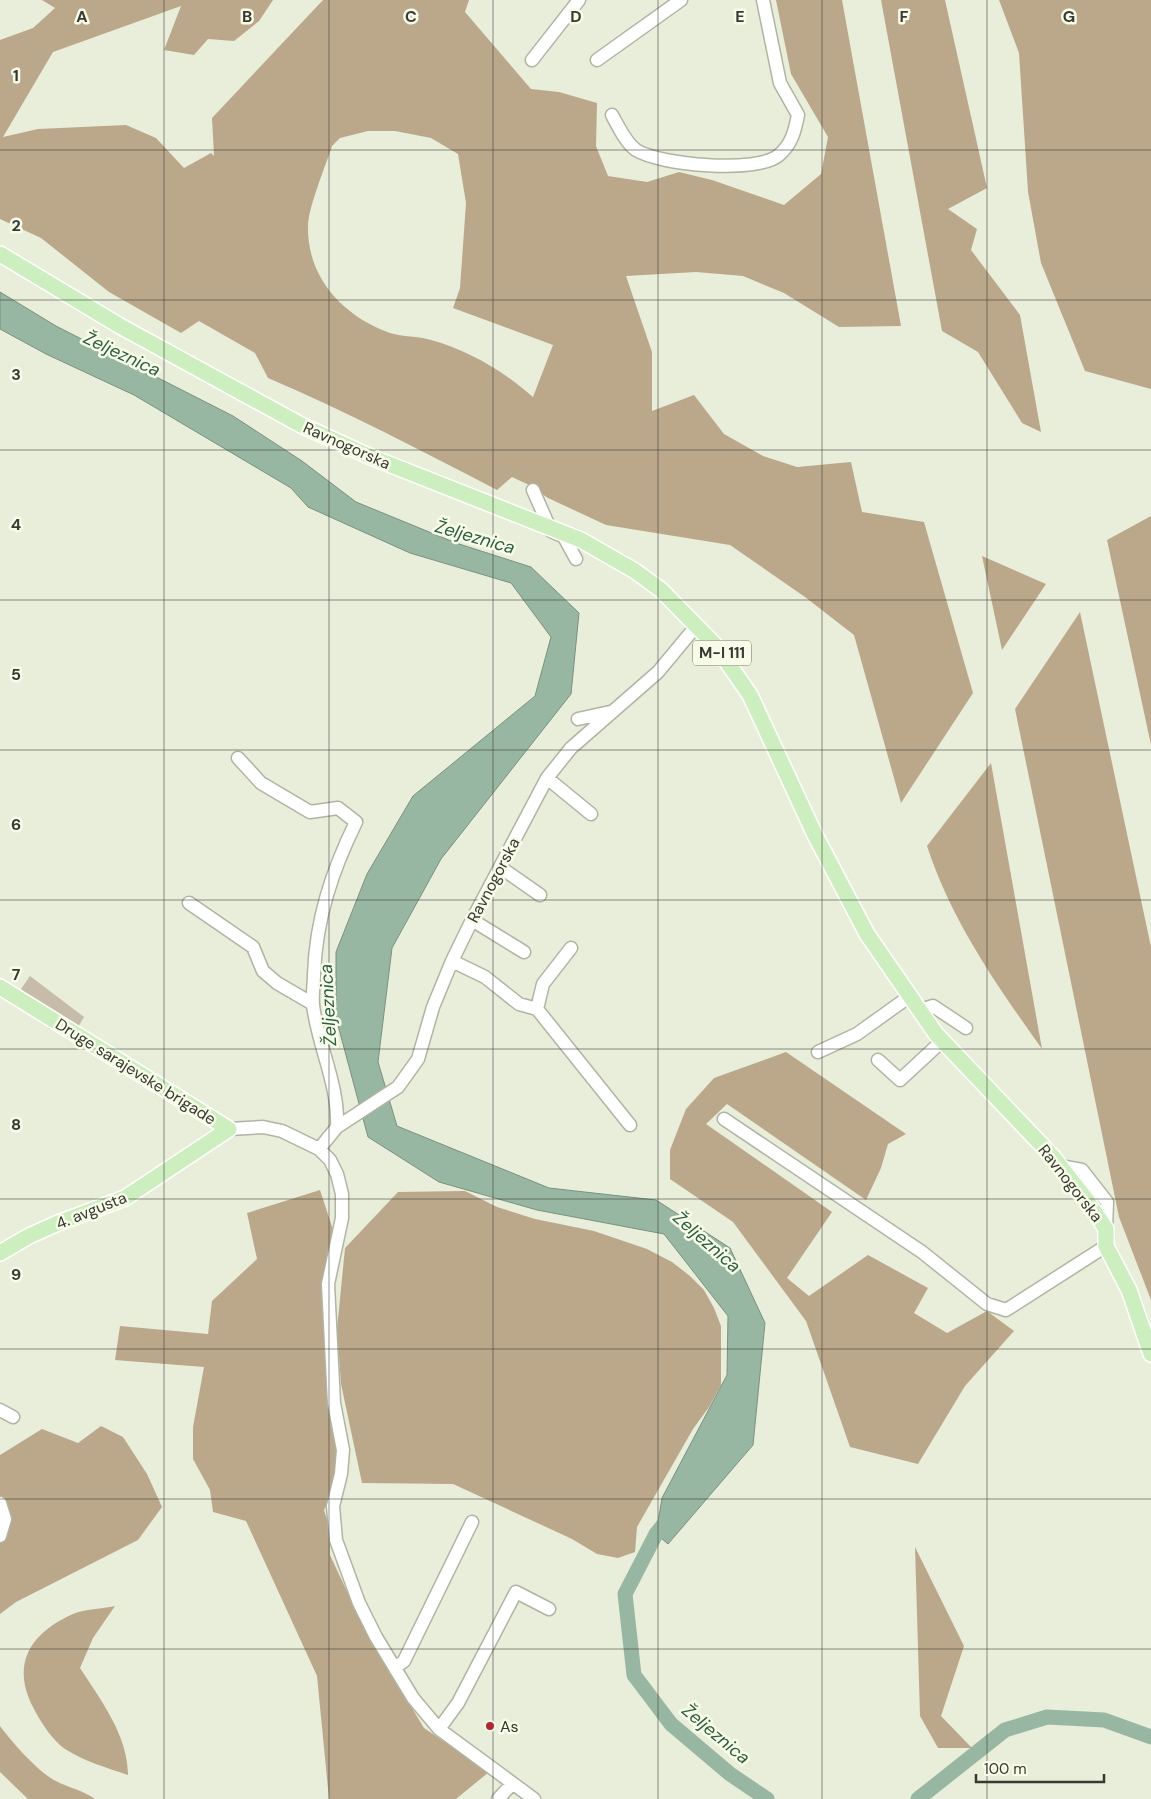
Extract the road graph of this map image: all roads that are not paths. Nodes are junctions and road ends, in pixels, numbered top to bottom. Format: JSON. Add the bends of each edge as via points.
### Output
{"nodes":[{"id":1,"x":578,"y":0,"type":"edge"},
{"id":2,"x":681,"y":0,"type":"edge"},
{"id":3,"x":763,"y":0,"type":"edge"},
{"id":4,"x":532,"y":60,"type":"dead end"},
{"id":5,"x":596,"y":60,"type":"dead end"},
{"id":6,"x":612,"y":115,"type":"dead end"},
{"id":7,"x":0,"y":254,"type":"edge"},
{"id":8,"x":533,"y":490,"type":"dead end"},
{"id":9,"x":550,"y":526,"type":"junction"},
{"id":10,"x":576,"y":559,"type":"dead end"},
{"id":11,"x":697,"y":625,"type":"junction"},
{"id":12,"x":612,"y":712,"type":"junction"},
{"id":13,"x":578,"y":719,"type":"dead end"},
{"id":14,"x":238,"y":758,"type":"dead end"},
{"id":15,"x":547,"y":778,"type":"junction"},
{"id":16,"x":591,"y":814,"type":"dead end"},
{"id":17,"x":500,"y":868,"type":"junction"},
{"id":18,"x":540,"y":895,"type":"dead end"},
{"id":19,"x":189,"y":903,"type":"dead end"},
{"id":20,"x":472,"y":920,"type":"junction"},
{"id":21,"x":572,"y":948,"type":"dead end"},
{"id":22,"x":524,"y":952,"type":"dead end"},
{"id":23,"x":452,"y":961,"type":"junction"},
{"id":24,"x":0,"y":987,"type":"edge"},
{"id":25,"x":910,"y":996,"type":"junction"},
{"id":26,"x":313,"y":1004,"type":"junction"},
{"id":27,"x":538,"y":1009,"type":"junction"},
{"id":28,"x":920,"y":1010,"type":"junction"},
{"id":29,"x":966,"y":1028,"type":"dead end"},
{"id":30,"x":942,"y":1041,"type":"junction"},
{"id":31,"x":818,"y":1052,"type":"dead end"},
{"id":32,"x":878,"y":1060,"type":"dead end"},
{"id":33,"x":724,"y":1119,"type":"dead end"},
{"id":34,"x":342,"y":1125,"type":"junction"},
{"id":35,"x":630,"y":1125,"type":"dead end"},
{"id":36,"x":228,"y":1129,"type":"junction"},
{"id":37,"x":319,"y":1149,"type":"junction"},
{"id":38,"x":1106,"y":1246,"type":"junction"},
{"id":39,"x":0,"y":1253,"type":"edge"},
{"id":40,"x":1151,"y":1354,"type":"edge"},
{"id":41,"x":0,"y":1410,"type":"edge"},
{"id":42,"x":13,"y":1417,"type":"dead end"},
{"id":43,"x":0,"y":1504,"type":"edge"},
{"id":44,"x":472,"y":1522,"type":"dead end"},
{"id":45,"x":0,"y":1536,"type":"edge"},
{"id":46,"x":549,"y":1609,"type":"dead end"},
{"id":47,"x":396,"y":1667,"type":"junction"},
{"id":48,"x":439,"y":1729,"type":"junction"},
{"id":49,"x":512,"y":1784,"type":"junction"},
{"id":50,"x":498,"y":1799,"type":"edge"},
{"id":51,"x":534,"y":1799,"type":"edge"}],
"edges":[{"from":1,"to":4,"type":"street"},
{"from":2,"to":5,"type":"street"},
{"from":3,"to":6,"type":"street","via":[[780,83],[798,115],[793,138],[778,156],[745,166],[706,166],[665,160],[636,150]]},
{"from":7,"to":9,"type":"main road","name":"Ravnogorska","number":"M-I 111","via":[[120,326],[301,425],[371,457]]},
{"from":8,"to":9,"type":"street"},
{"from":9,"to":10,"type":"street","via":[[551,531],[564,537]]},
{"from":9,"to":11,"type":"main road","name":"Ravnogorska","number":"M-I 111","via":[[590,544],[635,571],[661,590]]},
{"from":11,"to":12,"type":"street","name":"Ravnogorska","via":[[658,672]]},
{"from":11,"to":25,"type":"main road","name":"Ravnogorska","number":"M-I 111","via":[[750,694],[815,835],[867,934]]},
{"from":12,"to":13,"type":"street"},
{"from":12,"to":15,"type":"street","name":"Ravnogorska","via":[[571,748]]},
{"from":14,"to":26,"type":"street","via":[[261,783],[310,812],[338,808],[356,822],[326,894],[315,947]]},
{"from":15,"to":16,"type":"street"},
{"from":15,"to":17,"type":"street","name":"Ravnogorska"},
{"from":17,"to":18,"type":"street"},
{"from":17,"to":20,"type":"street","name":"Ravnogorska"},
{"from":19,"to":26,"type":"street","via":[[253,947],[263,971],[277,983]]},
{"from":20,"to":22,"type":"street"},
{"from":20,"to":23,"type":"street","name":"Ravnogorska"},
{"from":21,"to":27,"type":"street","via":[[543,984]]},
{"from":23,"to":27,"type":"street","via":[[485,977],[520,1004]]},
{"from":23,"to":34,"type":"street","name":"Ravnogorska","via":[[433,1007],[418,1059],[398,1087]]},
{"from":24,"to":36,"type":"main road","name":"Druge sarajevske brigade"},
{"from":25,"to":28,"type":"main road","name":"Ravnogorska","number":"M-I 111"},
{"from":25,"to":31,"type":"street","via":[[857,1034]]},
{"from":26,"to":34,"type":"street"},
{"from":27,"to":35,"type":"street"},
{"from":28,"to":29,"type":"street","via":[[933,1006]]},
{"from":28,"to":30,"type":"main road","name":"Ravnogorska","number":"M-I 111"},
{"from":30,"to":32,"type":"street","via":[[900,1080]]},
{"from":30,"to":38,"type":"main road","name":"Ravnogorska","number":"M-I 111","via":[[1060,1166],[1106,1229]]},
{"from":33,"to":38,"type":"street","via":[[922,1252],[987,1304],[1006,1310]]},
{"from":34,"to":37,"type":"street","name":"Ravnogorska"},
{"from":36,"to":37,"type":"street","name":"Druge sarajevske brigade","via":[[263,1127],[282,1131]]},
{"from":36,"to":39,"type":"main road","name":"4. avgusta","via":[[124,1198],[58,1223]]},
{"from":37,"to":47,"type":"street","name":"Druge sarajevske brigade","via":[[330,1160],[342,1194],[342,1218],[328,1284],[334,1403],[343,1450],[333,1520],[359,1603]]},
{"from":38,"to":40,"type":"main road","name":"Ravnogorska","number":"M-I 111","via":[[1129,1290]]},
{"from":41,"to":42,"type":"street"},
{"from":43,"to":45,"type":"street","via":[[5,1519]]},
{"from":44,"to":47,"type":"street","via":[[404,1661]]},
{"from":46,"to":48,"type":"street","via":[[516,1592],[458,1703]]},
{"from":47,"to":48,"type":"street","name":"Druge sarajevske brigade","via":[[413,1698]]},
{"from":48,"to":49,"type":"street","name":"Druge sarajevske brigade"},
{"from":49,"to":50,"type":"street"},
{"from":49,"to":51,"type":"street","name":"Druge sarajevske brigade"}]}
